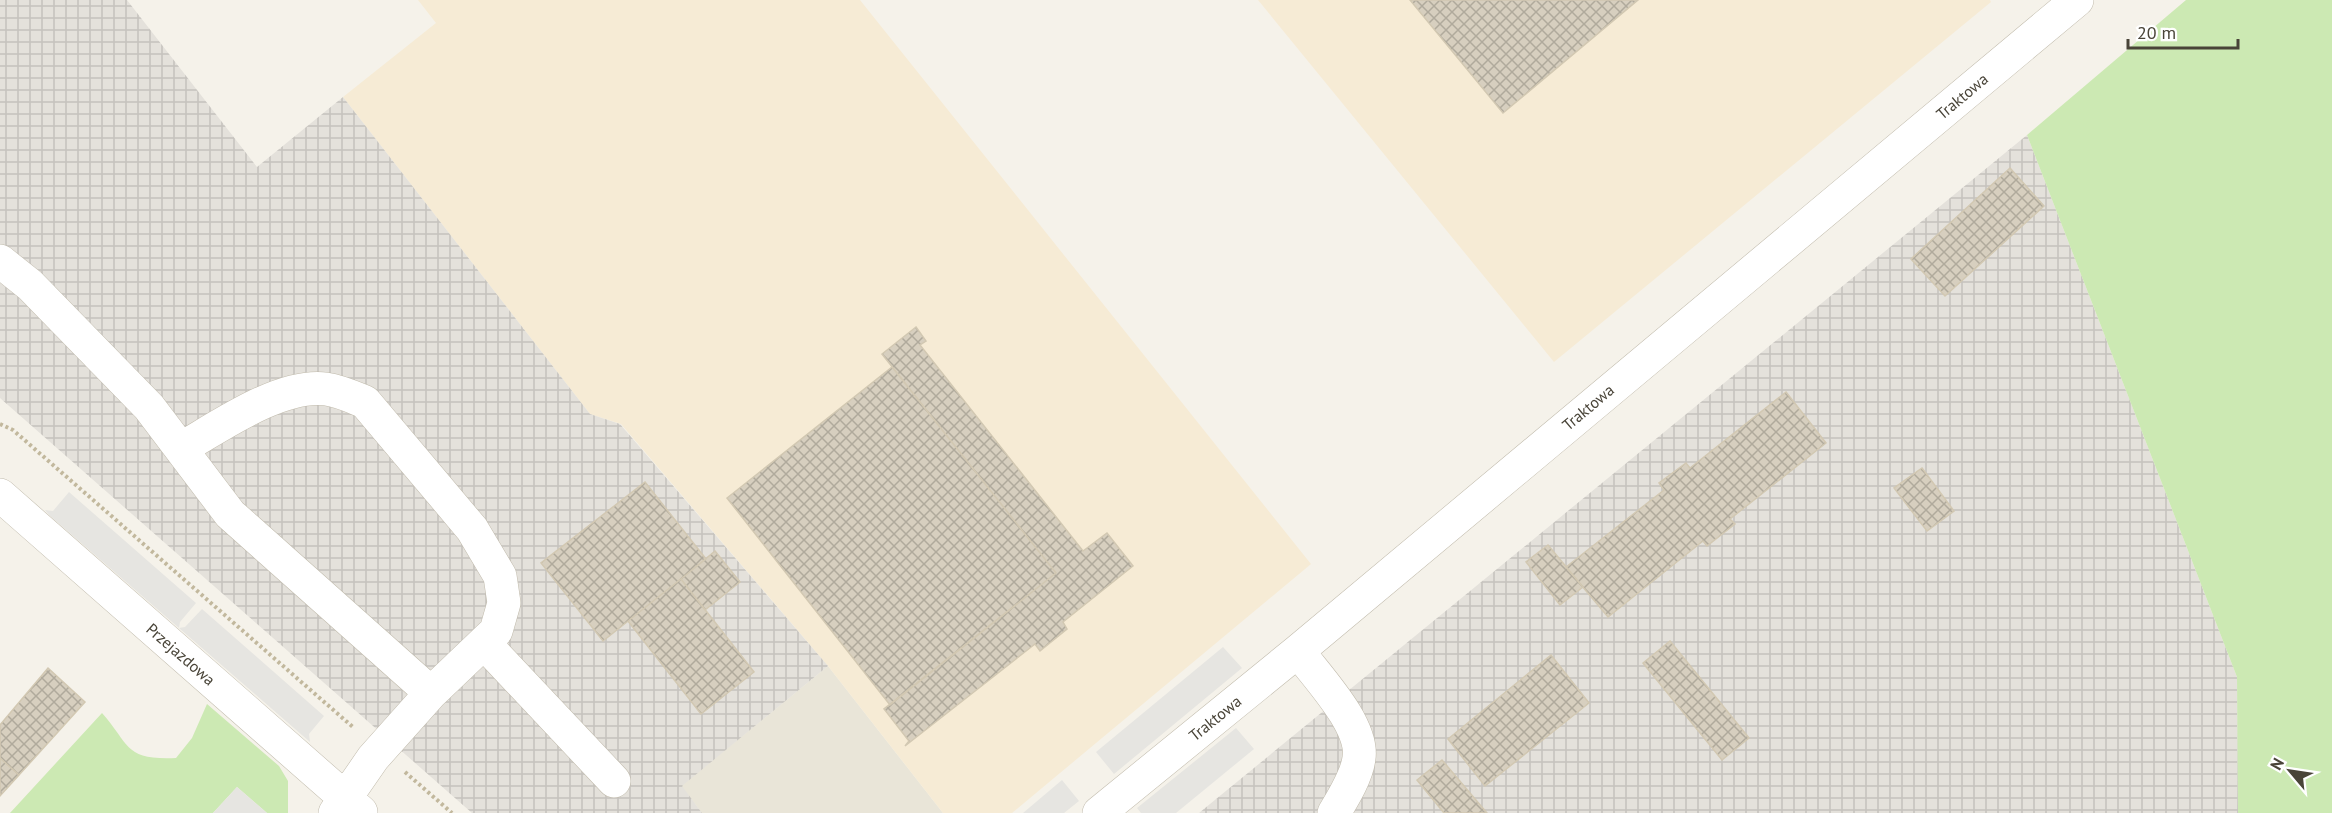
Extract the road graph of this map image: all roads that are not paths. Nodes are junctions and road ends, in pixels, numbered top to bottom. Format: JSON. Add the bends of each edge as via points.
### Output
{"nodes":[{"id":1,"x":2077,"y":0,"type":"edge"},
{"id":2,"x":0,"y":261,"type":"edge"},
{"id":3,"x":182,"y":448,"type":"junction"},
{"id":4,"x":0,"y":495,"type":"edge"},
{"id":5,"x":484,"y":643,"type":"junction"},
{"id":6,"x":1298,"y":651,"type":"junction"},
{"id":7,"x":431,"y":693,"type":"junction"},
{"id":8,"x":614,"y":781,"type":"dead end"},
{"id":9,"x":347,"y":808,"type":"edge"},
{"id":10,"x":1099,"y":813,"type":"edge"},
{"id":11,"x":1334,"y":813,"type":"edge"}],
"edges":[{"from":1,"to":6,"type":"street","name":"Traktowa"},
{"from":2,"to":3,"type":"street","via":[[30,285],[149,407]]},
{"from":3,"to":5,"type":"street","via":[[236,417],[296,390],[324,388],[365,402],[472,529],[500,576],[504,603],[496,631]]},
{"from":3,"to":7,"type":"street","via":[[230,514]]},
{"from":4,"to":9,"type":"street","name":"Przejazdowa"},
{"from":5,"to":7,"type":"street"},
{"from":5,"to":8,"type":"street"},
{"from":6,"to":10,"type":"street","name":"Traktowa"},
{"from":6,"to":11,"type":"street","via":[[1349,720],[1358,740],[1359,759]]},
{"from":7,"to":9,"type":"street","via":[[380,751]]}]}
